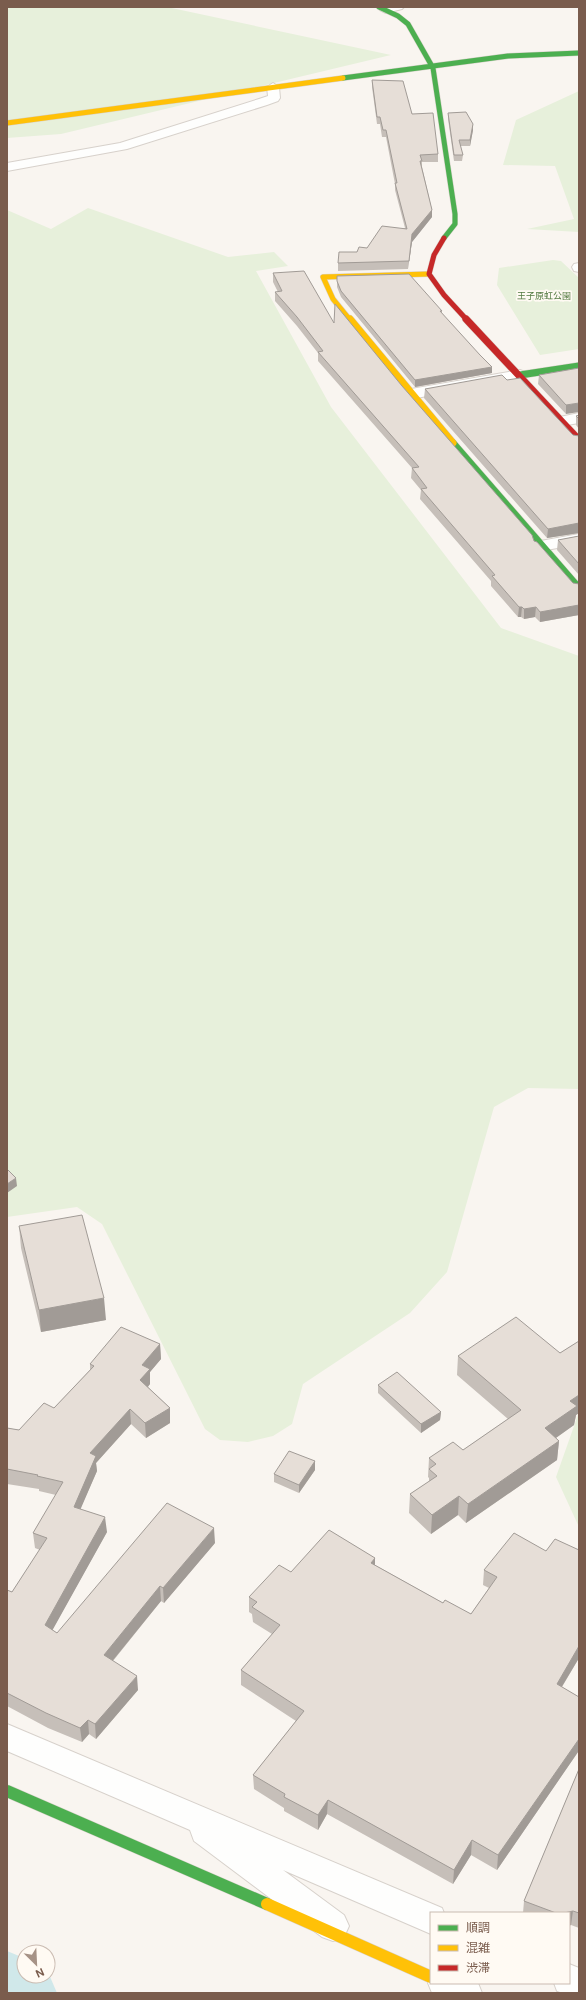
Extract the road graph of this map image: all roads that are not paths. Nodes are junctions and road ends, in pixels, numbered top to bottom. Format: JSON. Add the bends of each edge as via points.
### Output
{"nodes":[{"id":1,"x":388,"y":8,"type":"edge"},
{"id":2,"x":579,"y":53,"type":"edge"},
{"id":3,"x":434,"y":68,"type":"junction"},
{"id":4,"x":273,"y":87,"type":"junction"},
{"id":5,"x":7,"y":123,"type":"edge"},
{"id":6,"x":7,"y":167,"type":"edge"},
{"id":7,"x":430,"y":274,"type":"junction"},
{"id":8,"x":579,"y":366,"type":"edge"},
{"id":9,"x":520,"y":375,"type":"junction"},
{"id":10,"x":411,"y":394,"type":"junction"},
{"id":11,"x":579,"y":418,"type":"edge"},
{"id":12,"x":561,"y":420,"type":"junction"},
{"id":13,"x":579,"y":440,"type":"edge"},
{"id":14,"x":579,"y":539,"type":"edge"},
{"id":15,"x":541,"y":546,"type":"junction"},
{"id":16,"x":579,"y":588,"type":"edge"},
{"id":17,"x":7,"y":1737,"type":"edge"},
{"id":18,"x":7,"y":1791,"type":"edge"},
{"id":19,"x":176,"y":1808,"type":"junction"},
{"id":20,"x":430,"y":1919,"type":"edge"},
{"id":21,"x":352,"y":1941,"type":"junction"},
{"id":22,"x":430,"y":1976,"type":"edge"}],
"edges":[{"from":1,"to":3,"type":"street","via":[[408,24]]},
{"from":2,"to":3,"type":"street","via":[[508,56]]},
{"from":3,"to":4,"type":"street"},
{"from":3,"to":7,"type":"street","via":[[455,224],[438,245],[431,260]]},
{"from":4,"to":5,"type":"street"},
{"from":4,"to":6,"type":"street","via":[[274,98],[269,100],[129,143]]},
{"from":7,"to":9,"type":"street","via":[[444,295]]},
{"from":7,"to":10,"type":"street","via":[[323,277],[333,299]]},
{"from":8,"to":9,"type":"street"},
{"from":9,"to":10,"type":"street"},
{"from":9,"to":12,"type":"street"},
{"from":10,"to":15,"type":"street"},
{"from":11,"to":12,"type":"street"},
{"from":12,"to":13,"type":"street"},
{"from":14,"to":15,"type":"street"},
{"from":15,"to":16,"type":"street"},
{"from":17,"to":19,"type":"street"},
{"from":18,"to":21,"type":"street"},
{"from":19,"to":20,"type":"street"},
{"from":19,"to":21,"type":"street"},
{"from":21,"to":22,"type":"street"}]}
